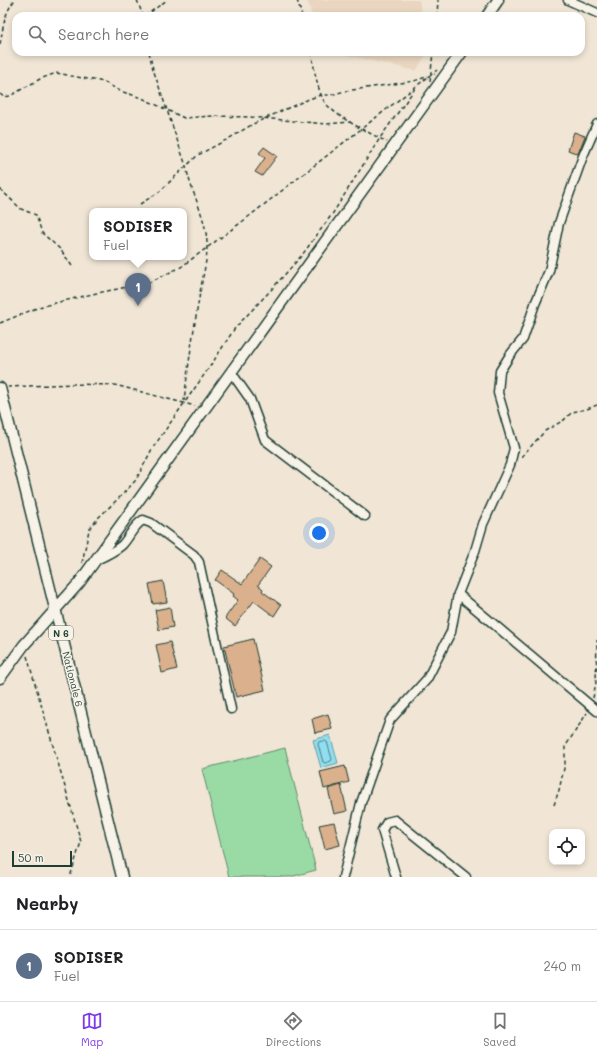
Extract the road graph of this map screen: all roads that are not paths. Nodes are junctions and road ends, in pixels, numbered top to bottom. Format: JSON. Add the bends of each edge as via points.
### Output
{"nodes":[{"id":1,"x":498,"y":0,"type":"edge"},
{"id":2,"x":568,"y":0,"type":"edge"},
{"id":3,"x":490,"y":12,"type":"edge"},
{"id":4,"x":597,"y":13,"type":"edge"},
{"id":5,"x":458,"y":56,"type":"edge"},
{"id":6,"x":597,"y":124,"type":"edge"},
{"id":7,"x":231,"y":372,"type":"junction"},
{"id":8,"x":4,"y":388,"type":"edge"},
{"id":9,"x":365,"y":516,"type":"dead end"},
{"id":10,"x":95,"y":560,"type":"junction"},
{"id":11,"x":458,"y":594,"type":"junction"},
{"id":12,"x":55,"y":611,"type":"junction"},
{"id":13,"x":0,"y":678,"type":"edge"},
{"id":14,"x":594,"y":708,"type":"edge"},
{"id":15,"x":231,"y":709,"type":"dead end"},
{"id":16,"x":456,"y":868,"type":"junction"},
{"id":17,"x":122,"y":877,"type":"edge"},
{"id":18,"x":343,"y":877,"type":"edge"},
{"id":19,"x":396,"y":877,"type":"edge"},
{"id":20,"x":458,"y":877,"type":"edge"},
{"id":21,"x":466,"y":877,"type":"edge"}],
"edges":[{"from":1,"to":3,"type":"main road"},
{"from":2,"to":4,"type":"street"},
{"from":5,"to":7,"type":"main road","via":[[446,68],[395,146]]},
{"from":6,"to":11,"type":"street","via":[[559,223],[549,271],[523,339],[500,371],[498,393],[514,448],[510,465],[483,524]]},
{"from":7,"to":9,"type":"street","via":[[250,399],[265,440]]},
{"from":7,"to":10,"type":"main road"},
{"from":8,"to":12,"type":"main road","name":"Nationale 6","number":"N 6"},
{"from":10,"to":12,"type":"main road"},
{"from":10,"to":15,"type":"street","via":[[122,545],[143,520],[194,554],[199,562]]},
{"from":11,"to":14,"type":"street"},
{"from":11,"to":18,"type":"street","via":[[451,632],[427,679],[390,720],[361,803]]},
{"from":12,"to":13,"type":"main road","via":[[24,645]]},
{"from":12,"to":17,"type":"main road","name":"Nationale 6","number":"N 6"},
{"from":16,"to":19,"type":"street","via":[[395,820],[387,822],[382,830]]},
{"from":16,"to":20,"type":"street"},
{"from":16,"to":21,"type":"street"}]}
